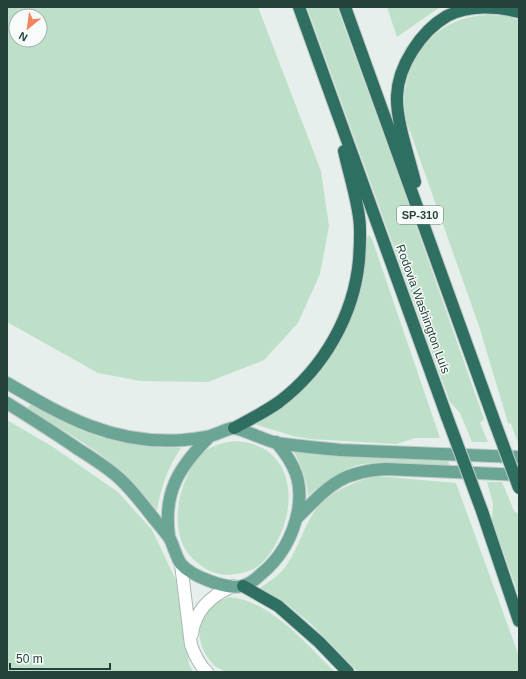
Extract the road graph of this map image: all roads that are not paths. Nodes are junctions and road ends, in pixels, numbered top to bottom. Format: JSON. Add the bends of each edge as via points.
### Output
{"nodes":[{"id":1,"x":299,"y":7,"type":"edge"},
{"id":2,"x":344,"y":7,"type":"edge"},
{"id":3,"x":519,"y":12,"type":"edge"},
{"id":4,"x":333,"y":101,"type":"junction"},
{"id":5,"x":432,"y":249,"type":"junction"},
{"id":6,"x":7,"y":383,"type":"edge"},
{"id":7,"x":7,"y":403,"type":"edge"},
{"id":8,"x":234,"y":428,"type":"junction"},
{"id":9,"x":209,"y":437,"type":"junction"},
{"id":10,"x":276,"y":442,"type":"junction"},
{"id":11,"x":519,"y":457,"type":"edge"},
{"id":12,"x":519,"y":475,"type":"edge"},
{"id":13,"x":519,"y":488,"type":"edge"},
{"id":14,"x":297,"y":518,"type":"junction"},
{"id":15,"x":169,"y":539,"type":"junction"},
{"id":16,"x":181,"y":564,"type":"junction"},
{"id":17,"x":238,"y":586,"type":"junction"},
{"id":18,"x":519,"y":621,"type":"edge"},
{"id":19,"x":191,"y":645,"type":"junction"},
{"id":20,"x":208,"y":672,"type":"edge"},
{"id":21,"x":348,"y":672,"type":"edge"}],
"edges":[{"from":1,"to":4,"type":"highway","name":"Rodovia Washington Luís"},
{"from":2,"to":5,"type":"highway","number":"SP-310"},
{"from":3,"to":5,"type":"highway","via":[[505,8],[485,8],[448,16],[414,46],[399,79],[398,112]]},
{"from":4,"to":8,"type":"highway","via":[[359,218],[360,248],[352,298],[329,348],[314,368],[279,401]]},
{"from":4,"to":18,"type":"highway","name":"Rodovia Washington Luís","bridge":true,"via":[[482,511]]},
{"from":5,"to":13,"type":"highway","number":"SP-310","bridge":true},
{"from":6,"to":9,"type":"main road","via":[[76,420],[119,436],[162,441]]},
{"from":7,"to":15,"type":"main road","via":[[100,463],[120,479]]},
{"from":8,"to":9,"type":"main road"},
{"from":8,"to":10,"type":"main road"},
{"from":9,"to":15,"type":"main road","via":[[181,469],[172,489],[167,521]]},
{"from":10,"to":11,"type":"main road","via":[[340,450]]},
{"from":10,"to":14,"type":"main road","via":[[288,456],[297,478]]},
{"from":12,"to":14,"type":"main road","via":[[372,469],[343,477]]},
{"from":14,"to":17,"type":"main road","via":[[290,537],[269,568],[256,579]]},
{"from":15,"to":16,"type":"main road"},
{"from":16,"to":17,"type":"main road","via":[[202,578]]},
{"from":16,"to":19,"type":"street"},
{"from":17,"to":19,"type":"street","via":[[218,594],[204,604],[193,626]]},
{"from":17,"to":21,"type":"highway","via":[[278,606],[320,642]]},
{"from":19,"to":20,"type":"street","via":[[195,657]]}]}
